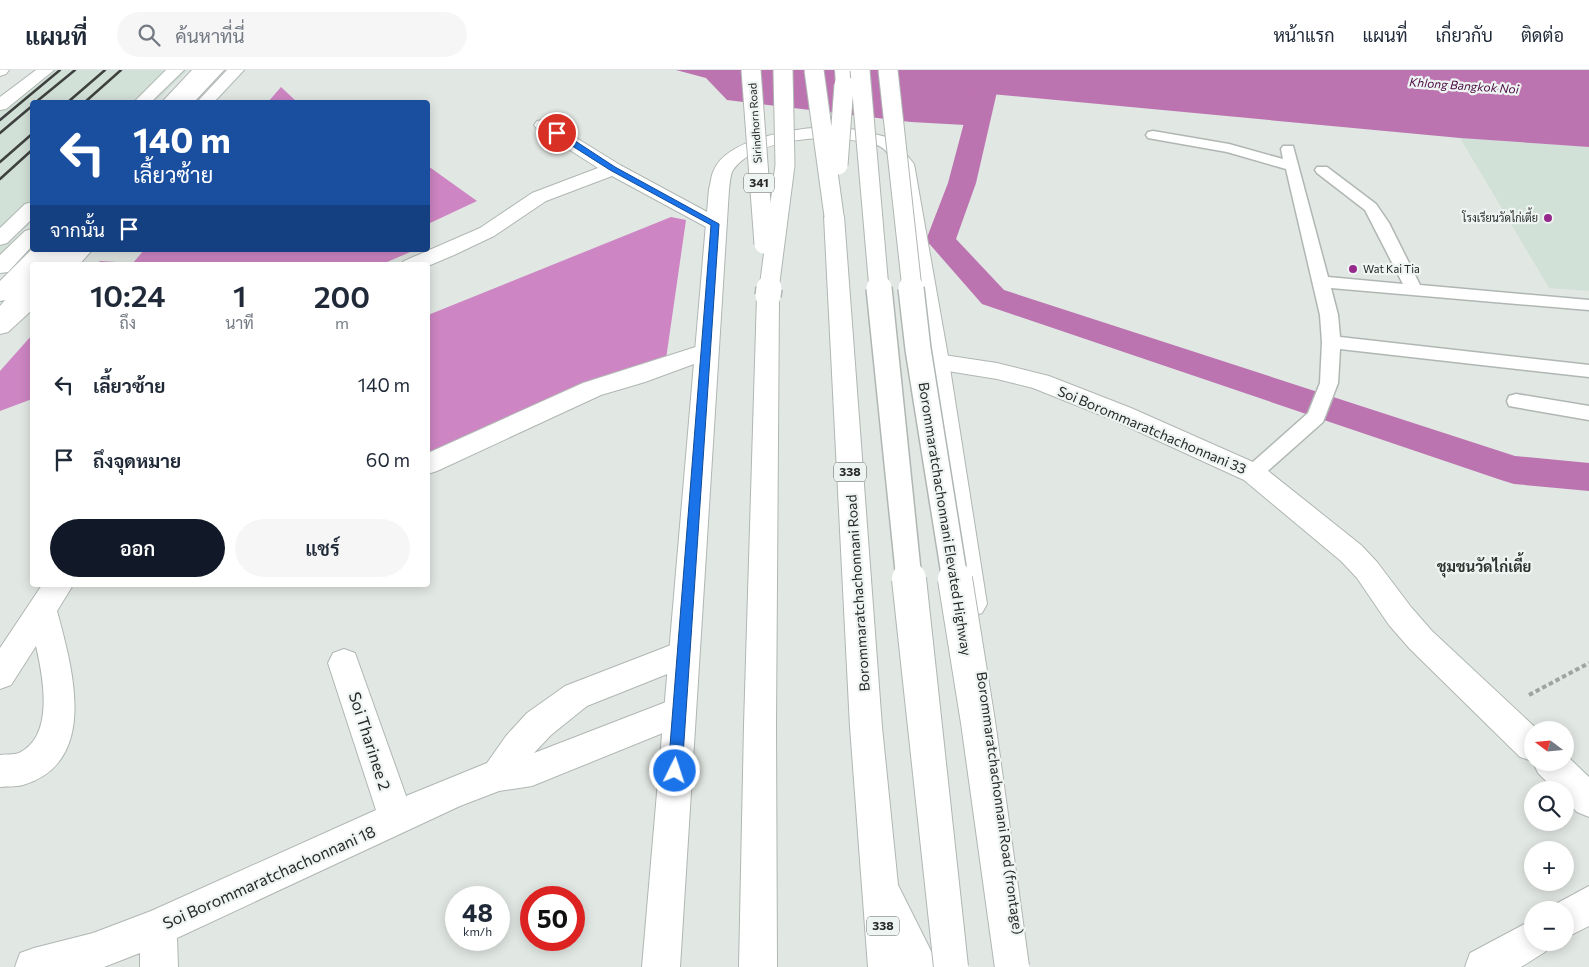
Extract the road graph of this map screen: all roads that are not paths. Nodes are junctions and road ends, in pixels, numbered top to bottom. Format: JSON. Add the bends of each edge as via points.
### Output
{"nodes":[{"id":1,"x":32,"y":70,"type":"edge"},
{"id":2,"x":46,"y":70,"type":"edge"},
{"id":3,"x":176,"y":70,"type":"edge"},
{"id":4,"x":201,"y":70,"type":"edge"},
{"id":5,"x":216,"y":70,"type":"edge"},
{"id":6,"x":236,"y":70,"type":"edge"},
{"id":7,"x":245,"y":70,"type":"edge"},
{"id":8,"x":751,"y":70,"type":"edge"},
{"id":9,"x":783,"y":70,"type":"edge"},
{"id":10,"x":814,"y":70,"type":"edge"},
{"id":11,"x":843,"y":70,"type":"edge"},
{"id":12,"x":860,"y":70,"type":"edge"},
{"id":13,"x":888,"y":70,"type":"edge"},
{"id":14,"x":0,"y":93,"type":"edge"},
{"id":15,"x":144,"y":100,"type":"edge"},
{"id":16,"x":172,"y":100,"type":"edge"},
{"id":17,"x":187,"y":100,"type":"edge"},
{"id":18,"x":206,"y":100,"type":"edge"},
{"id":19,"x":226,"y":100,"type":"edge"},
{"id":20,"x":0,"y":105,"type":"edge"},
{"id":21,"x":543,"y":124,"type":"dead end"},
{"id":22,"x":1154,"y":135,"type":"dead end"},
{"id":23,"x":1288,"y":149,"type":"dead end"},
{"id":24,"x":1292,"y":166,"type":"junction"},
{"id":25,"x":613,"y":169,"type":"junction"},
{"id":26,"x":1322,"y":170,"type":"dead end"},
{"id":27,"x":30,"y":210,"type":"edge"},
{"id":28,"x":834,"y":216,"type":"junction"},
{"id":29,"x":715,"y":224,"type":"junction"},
{"id":30,"x":30,"y":237,"type":"edge"},
{"id":31,"x":0,"y":239,"type":"edge"},
{"id":32,"x":41,"y":252,"type":"edge"},
{"id":33,"x":58,"y":252,"type":"edge"},
{"id":34,"x":80,"y":252,"type":"edge"},
{"id":35,"x":31,"y":262,"type":"edge"},
{"id":36,"x":47,"y":262,"type":"edge"},
{"id":37,"x":70,"y":262,"type":"edge"},
{"id":38,"x":419,"y":262,"type":"edge"},
{"id":39,"x":30,"y":263,"type":"edge"},
{"id":40,"x":0,"y":267,"type":"edge"},
{"id":41,"x":1321,"y":282,"type":"junction"},
{"id":42,"x":30,"y":286,"type":"edge"},
{"id":43,"x":30,"y":286,"type":"edge"},
{"id":44,"x":30,"y":286,"type":"edge"},
{"id":45,"x":1414,"y":290,"type":"junction"},
{"id":46,"x":0,"y":294,"type":"edge"},
{"id":47,"x":768,"y":296,"type":"junction"},
{"id":48,"x":1589,"y":305,"type":"edge"},
{"id":49,"x":0,"y":308,"type":"edge"},
{"id":50,"x":0,"y":321,"type":"edge"},
{"id":51,"x":0,"y":327,"type":"edge"},
{"id":52,"x":1331,"y":342,"type":"junction"},
{"id":53,"x":705,"y":352,"type":"junction"},
{"id":54,"x":937,"y":362,"type":"junction"},
{"id":55,"x":1589,"y":371,"type":"edge"},
{"id":56,"x":1516,"y":401,"type":"dead end"},
{"id":57,"x":1589,"y":414,"type":"edge"},
{"id":58,"x":430,"y":463,"type":"edge"},
{"id":59,"x":1253,"y":473,"type":"junction"},
{"id":60,"x":50,"y":597,"type":"edge"},
{"id":61,"x":684,"y":653,"type":"junction"},
{"id":62,"x":344,"y":663,"type":"dead end"},
{"id":63,"x":0,"y":675,"type":"edge"},
{"id":64,"x":679,"y":712,"type":"junction"},
{"id":65,"x":1524,"y":738,"type":"edge"},
{"id":66,"x":0,"y":771,"type":"edge"},
{"id":67,"x":1559,"y":771,"type":"edge"},
{"id":68,"x":499,"y":775,"type":"junction"},
{"id":69,"x":1589,"y":800,"type":"edge"},
{"id":70,"x":396,"y":819,"type":"junction"},
{"id":71,"x":880,"y":886,"type":"junction"},
{"id":72,"x":1589,"y":905,"type":"edge"},
{"id":73,"x":1574,"y":914,"type":"edge"},
{"id":74,"x":158,"y":927,"type":"junction"},
{"id":75,"x":1524,"y":943,"type":"edge"},
{"id":76,"x":757,"y":960,"type":"edge"},
{"id":77,"x":34,"y":967,"type":"edge"},
{"id":78,"x":159,"y":967,"type":"edge"},
{"id":79,"x":661,"y":967,"type":"edge"},
{"id":80,"x":886,"y":967,"type":"edge"},
{"id":81,"x":920,"y":967,"type":"edge"},
{"id":82,"x":950,"y":967,"type":"edge"},
{"id":83,"x":1012,"y":967,"type":"edge"},
{"id":84,"x":1024,"y":967,"type":"edge"},
{"id":85,"x":1484,"y":967,"type":"edge"}],
"edges":[{"from":1,"to":14,"type":"main road"},
{"from":2,"to":20,"type":"main road"},
{"from":3,"to":15,"type":"main road"},
{"from":4,"to":16,"type":"main road"},
{"from":5,"to":17,"type":"main road"},
{"from":6,"to":18,"type":"main road"},
{"from":7,"to":19,"type":"main road","via":[[239,84]]},
{"from":8,"to":47,"type":"main road","name":"Sirindhorn Road","number":"341","bridge":true},
{"from":9,"to":47,"type":"main road","bridge":true,"via":[[785,165]]},
{"from":10,"to":28,"type":"main road","name":"Borommaratchachonnani Road","number":"338","bridge":true},
{"from":11,"to":28,"type":"main road","bridge":true},
{"from":12,"to":82,"type":"main road","bridge":true,"via":[[885,362]]},
{"from":13,"to":83,"type":"main road","name":"Borommaratchachonnani Elevated Highway","bridge":true,"via":[[918,349],[978,722]]},
{"from":21,"to":25,"type":"main road"},
{"from":22,"to":24,"type":"lane","via":[[1230,148]]},
{"from":23,"to":24,"type":"lane"},
{"from":24,"to":41,"type":"lane"},
{"from":25,"to":29,"type":"main road"},
{"from":25,"to":38,"type":"main road","via":[[539,196],[487,232]]},
{"from":26,"to":45,"type":"lane","via":[[1370,207]]},
{"from":27,"to":31,"type":"main road"},
{"from":28,"to":71,"type":"main road","name":"Borommaratchachonnani Road","number":"338","via":[[866,727]]},
{"from":29,"to":53,"type":"main road"},
{"from":29,"to":54,"type":"main road","name":"Borommaratchachonnani Road (frontage)","via":[[723,170],[737,156],[764,142],[823,132],[859,135],[888,142],[905,164]]},
{"from":30,"to":40,"type":"main road"},
{"from":32,"to":35,"type":"main road"},
{"from":33,"to":36,"type":"main road"},
{"from":34,"to":37,"type":"main road"},
{"from":39,"to":46,"type":"main road"},
{"from":41,"to":45,"type":"lane"},
{"from":41,"to":52,"type":"lane"},
{"from":42,"to":49,"type":"main road"},
{"from":43,"to":50,"type":"main road"},
{"from":44,"to":51,"type":"main road"},
{"from":45,"to":48,"type":"lane"},
{"from":47,"to":76,"type":"main road"},
{"from":52,"to":55,"type":"lane"},
{"from":52,"to":59,"type":"lane","via":[[1329,383],[1316,417]]},
{"from":53,"to":58,"type":"main road","via":[[592,389]]},
{"from":53,"to":61,"type":"main road"},
{"from":54,"to":59,"type":"main road","name":"Soi Borommaratchachonnani 33","via":[[997,371],[1040,382],[1122,414]]},
{"from":54,"to":84,"type":"main road","name":"Borommaratchachonnani Road (frontage)"},
{"from":56,"to":57,"type":"lane"},
{"from":59,"to":65,"type":"main road","name":"Soi Borommaratchachonnani 33","via":[[1351,553],[1373,576],[1421,640]]},
{"from":60,"to":63,"type":"main road"},
{"from":60,"to":66,"type":"main road","via":[[59,675],[60,714],[54,740],[41,758],[23,769]]},
{"from":61,"to":64,"type":"main road"},
{"from":61,"to":68,"type":"main road","via":[[576,696],[539,724]]},
{"from":62,"to":70,"type":"main road","name":"Soi Tharinee 2"},
{"from":64,"to":68,"type":"main road","name":"Soi Borommaratchachonnani 18","via":[[532,770]]},
{"from":64,"to":79,"type":"main road"},
{"from":67,"to":69,"type":"main road"},
{"from":68,"to":70,"type":"main road","name":"Soi Borommaratchachonnani 18"},
{"from":70,"to":74,"type":"main road","name":"Soi Borommaratchachonnani 18"},
{"from":71,"to":80,"type":"main road","name":"Borommaratchachonnani Road","number":"338"},
{"from":71,"to":81,"type":"main road"},
{"from":72,"to":73,"type":"main road"},
{"from":74,"to":77,"type":"main road","name":"Soi Borommaratchachonnani 18","via":[[92,952]]},
{"from":74,"to":78,"type":"main road"},
{"from":75,"to":85,"type":"main road"}]}
